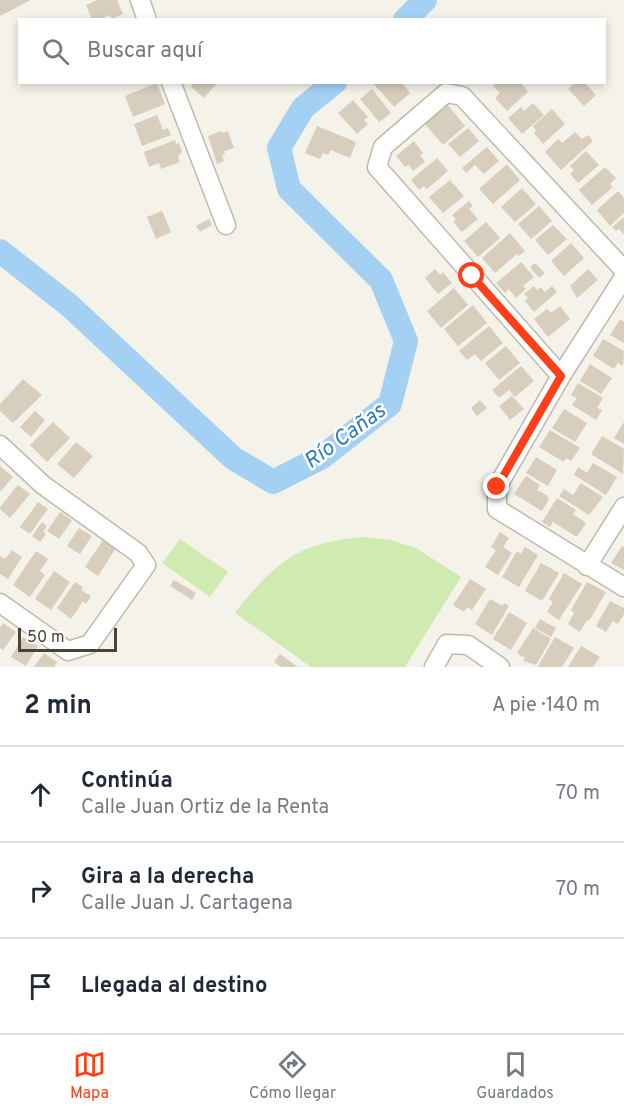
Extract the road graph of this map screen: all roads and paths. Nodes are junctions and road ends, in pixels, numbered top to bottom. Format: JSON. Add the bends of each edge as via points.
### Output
{"nodes":[{"id":1,"x":140,"y":0,"type":"edge"},
{"id":2,"x":146,"y":18,"type":"edge"},
{"id":3,"x":172,"y":84,"type":"edge"},
{"id":4,"x":226,"y":225,"type":"dead end"},
{"id":5,"x":624,"y":270,"type":"edge"},
{"id":6,"x":624,"y":277,"type":"edge"},
{"id":7,"x":561,"y":376,"type":"junction"},
{"id":8,"x":0,"y":445,"type":"edge"},
{"id":9,"x":624,"y":507,"type":"edge"},
{"id":10,"x":587,"y":566,"type":"junction"},
{"id":11,"x":624,"y":587,"type":"edge"},
{"id":12,"x":0,"y":603,"type":"edge"},
{"id":13,"x":434,"y":667,"type":"edge"},
{"id":14,"x":500,"y":667,"type":"edge"}],
"edges":[{"from":1,"to":2,"type":"street"},
{"from":3,"to":4,"type":"street"},
{"from":5,"to":7,"type":"street","via":[[462,96],[446,93],[383,147],[377,167]]},
{"from":6,"to":7,"type":"street"},
{"from":7,"to":10,"type":"street","via":[[497,487],[498,509]]},
{"from":8,"to":12,"type":"street","via":[[43,484],[138,553],[146,566],[90,644],[68,651]]},
{"from":9,"to":10,"type":"street"},
{"from":10,"to":11,"type":"street"},
{"from":13,"to":14,"type":"street","via":[[447,644],[462,643]]}]}
